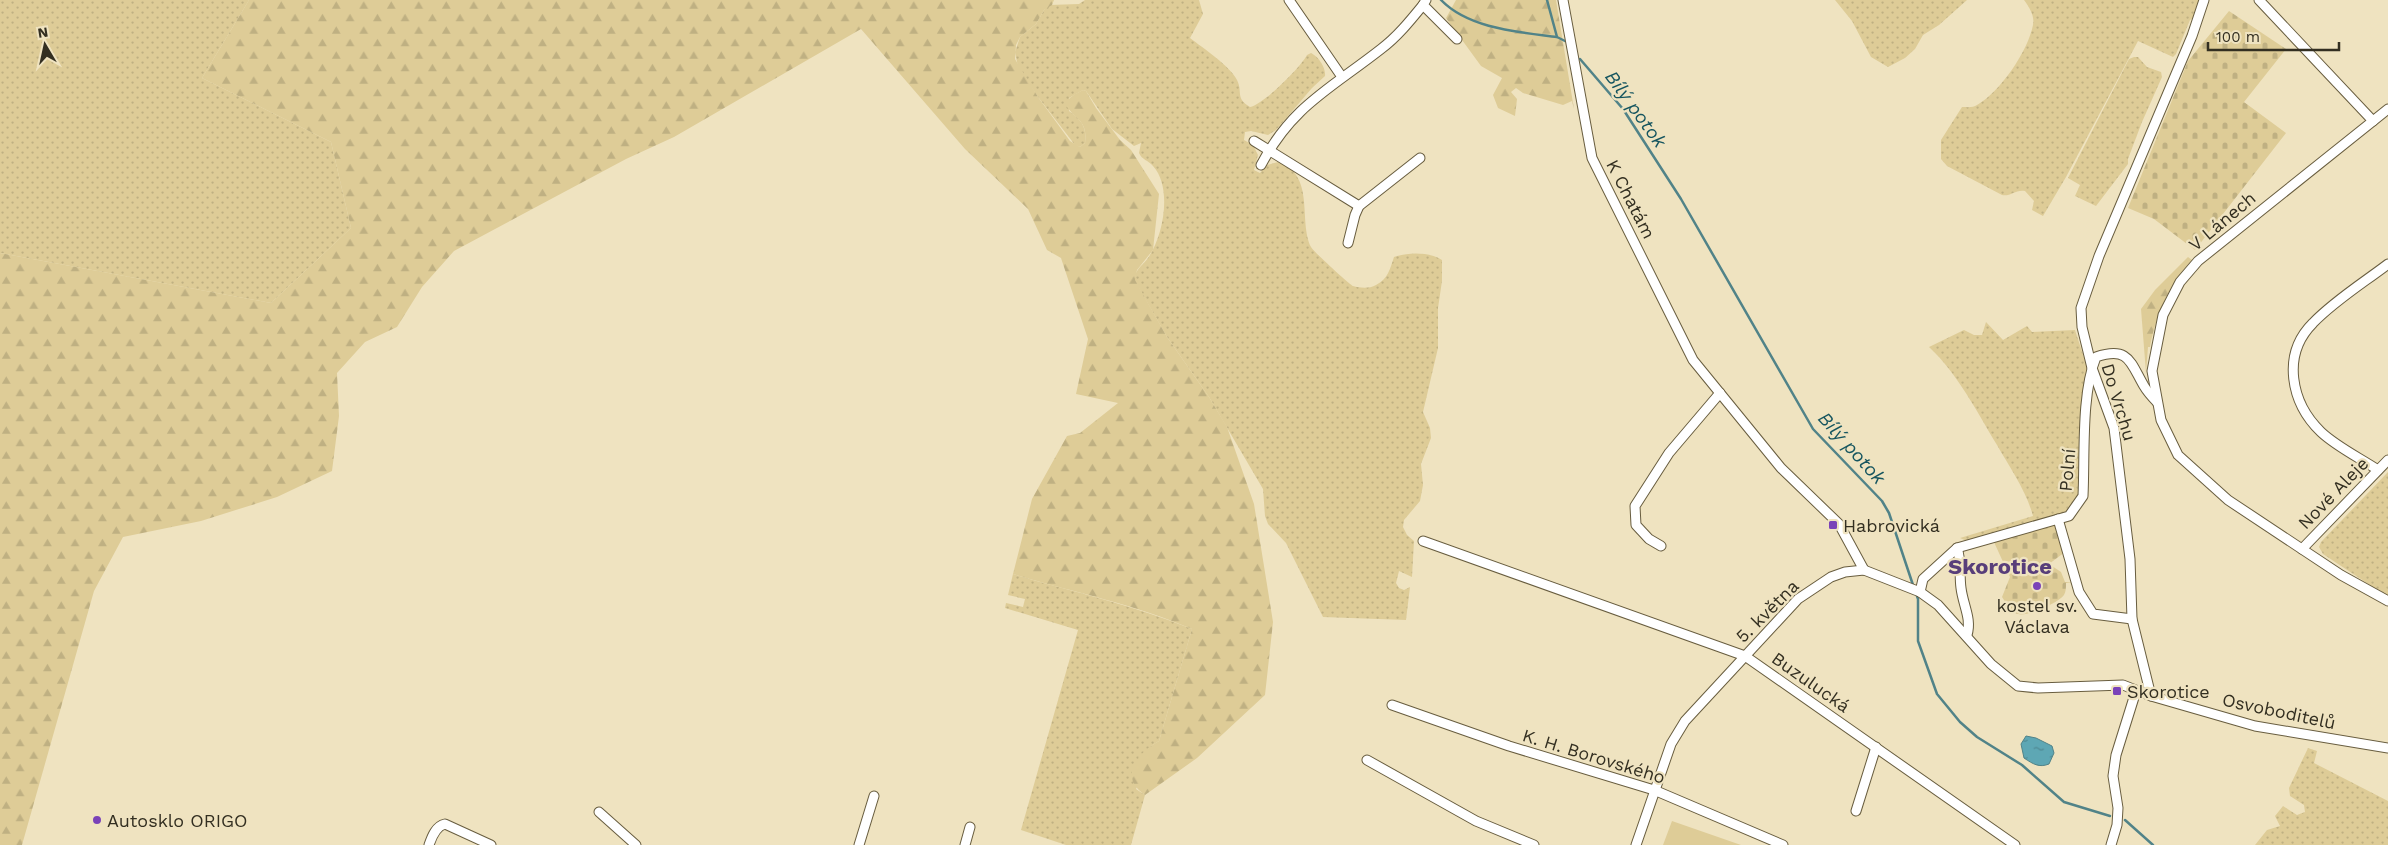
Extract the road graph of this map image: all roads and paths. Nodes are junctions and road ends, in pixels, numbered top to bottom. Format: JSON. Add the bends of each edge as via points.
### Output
{"nodes":[{"id":1,"x":1288,"y":0,"type":"edge"},
{"id":2,"x":1563,"y":0,"type":"edge"},
{"id":3,"x":2204,"y":0,"type":"edge"},
{"id":4,"x":2259,"y":0,"type":"edge"},
{"id":5,"x":1425,"y":3,"type":"edge"},
{"id":6,"x":1458,"y":38,"type":"dead end"},
{"id":7,"x":1342,"y":77,"type":"junction"},
{"id":8,"x":2388,"y":109,"type":"edge"},
{"id":9,"x":2373,"y":121,"type":"junction"},
{"id":10,"x":1254,"y":141,"type":"dead end"},
{"id":11,"x":1269,"y":150,"type":"junction"},
{"id":12,"x":1420,"y":158,"type":"dead end"},
{"id":13,"x":1261,"y":165,"type":"dead end"},
{"id":14,"x":1359,"y":206,"type":"junction"},
{"id":15,"x":1348,"y":243,"type":"dead end"},
{"id":16,"x":2388,"y":264,"type":"edge"},
{"id":17,"x":2092,"y":368,"type":"junction"},
{"id":18,"x":1720,"y":393,"type":"junction"},
{"id":19,"x":2159,"y":404,"type":"junction"},
{"id":20,"x":2388,"y":460,"type":"edge"},
{"id":21,"x":2378,"y":470,"type":"junction"},
{"id":22,"x":2058,"y":519,"type":"junction"},
{"id":23,"x":1422,"y":541,"type":"dead end"},
{"id":24,"x":1661,"y":546,"type":"dead end"},
{"id":25,"x":1958,"y":548,"type":"junction"},
{"id":26,"x":2302,"y":549,"type":"junction"},
{"id":27,"x":1864,"y":570,"type":"junction"},
{"id":28,"x":1919,"y":592,"type":"junction"},
{"id":29,"x":2388,"y":601,"type":"edge"},
{"id":30,"x":2132,"y":619,"type":"junction"},
{"id":31,"x":1967,"y":635,"type":"junction"},
{"id":32,"x":1746,"y":656,"type":"junction"},
{"id":33,"x":2136,"y":691,"type":"junction"},
{"id":34,"x":2151,"y":696,"type":"junction"},
{"id":35,"x":1392,"y":705,"type":"dead end"},
{"id":36,"x":1876,"y":747,"type":"junction"},
{"id":37,"x":2388,"y":748,"type":"edge"},
{"id":38,"x":1367,"y":760,"type":"dead end"},
{"id":39,"x":1654,"y":790,"type":"junction"},
{"id":40,"x":874,"y":796,"type":"dead end"},
{"id":41,"x":1856,"y":811,"type":"dead end"},
{"id":42,"x":599,"y":812,"type":"dead end"},
{"id":43,"x":970,"y":827,"type":"dead end"},
{"id":44,"x":430,"y":845,"type":"edge"},
{"id":45,"x":491,"y":845,"type":"edge"},
{"id":46,"x":636,"y":845,"type":"edge"},
{"id":47,"x":859,"y":845,"type":"edge"},
{"id":48,"x":965,"y":845,"type":"edge"},
{"id":49,"x":1534,"y":845,"type":"edge"},
{"id":50,"x":1636,"y":845,"type":"edge"},
{"id":51,"x":1783,"y":845,"type":"edge"},
{"id":52,"x":2015,"y":845,"type":"edge"},
{"id":53,"x":2111,"y":845,"type":"edge"}],
"edges":[{"from":1,"to":7,"type":"street"},
{"from":2,"to":18,"type":"street","name":"K Chatám","via":[[1592,158],[1693,360]]},
{"from":3,"to":17,"type":"street","name":"Do Vrchu","via":[[2192,36],[2099,256],[2081,308]]},
{"from":4,"to":9,"type":"street"},
{"from":5,"to":6,"type":"street"},
{"from":5,"to":7,"type":"street","via":[[1382,48]]},
{"from":7,"to":11,"type":"street","via":[[1298,112]]},
{"from":8,"to":9,"type":"street","name":"V Lánech"},
{"from":9,"to":19,"type":"street","name":"V Lánech","via":[[2213,246],[2180,282],[2163,315],[2155,350],[2152,371]]},
{"from":10,"to":11,"type":"street"},
{"from":11,"to":13,"type":"street"},
{"from":11,"to":14,"type":"street"},
{"from":12,"to":14,"type":"street"},
{"from":14,"to":15,"type":"street"},
{"from":16,"to":21,"type":"street","via":[[2312,324],[2298,344],[2293,363],[2298,402],[2307,417],[2322,433]]},
{"from":17,"to":19,"type":"street","name":"V Lánech","via":[[2096,357],[2110,352],[2124,356],[2136,367],[2144,386]]},
{"from":17,"to":22,"type":"street","name":"Polní","via":[[2084,496],[2069,516]]},
{"from":17,"to":30,"type":"street","name":"Do Vrchu","via":[[2114,428],[2130,559]]},
{"from":18,"to":24,"type":"street","via":[[1669,453],[1635,506],[1636,525],[1649,540]]},
{"from":18,"to":27,"type":"street","name":"K Chatám","via":[[1781,468],[1839,524]]},
{"from":19,"to":26,"type":"street","name":"V Lánech","via":[[2162,420],[2178,455],[2228,500]]},
{"from":20,"to":21,"type":"street","name":"Nové Aleje"},
{"from":21,"to":26,"type":"street","name":"Nové Aleje"},
{"from":22,"to":25,"type":"street","name":"Polní"},
{"from":22,"to":30,"type":"street","via":[[2079,592],[2093,614]]},
{"from":23,"to":32,"type":"street","name":"Buzulucká"},
{"from":25,"to":28,"type":"street","name":"Polní","via":[[1923,578]]},
{"from":25,"to":31,"type":"street","via":[[1960,588],[1970,626]]},
{"from":26,"to":29,"type":"street","name":"V Lánech"},
{"from":27,"to":28,"type":"street"},
{"from":27,"to":32,"type":"street","name":"5. května","via":[[1830,577],[1813,588],[1798,599]]},
{"from":28,"to":31,"type":"street","via":[[1938,605]]},
{"from":30,"to":34,"type":"street","name":"Do Vrchu"},
{"from":31,"to":33,"type":"street","via":[[1991,664],[2018,686],[2122,685]]},
{"from":32,"to":36,"type":"street","name":"Buzulucká"},
{"from":32,"to":39,"type":"street","name":"5. května","via":[[1678,732]]},
{"from":33,"to":34,"type":"street","name":"Osvoboditelů"},
{"from":33,"to":53,"type":"street","via":[[2116,755],[2113,776],[2118,808]]},
{"from":34,"to":37,"type":"street","name":"Osvoboditelů","via":[[2255,726]]},
{"from":35,"to":39,"type":"street","name":"K. H. Borovského","via":[[1509,746]]},
{"from":36,"to":41,"type":"street"},
{"from":36,"to":52,"type":"street","name":"Buzulucká"},
{"from":38,"to":49,"type":"street","via":[[1476,820]]},
{"from":39,"to":50,"type":"street","name":"5. května"},
{"from":39,"to":51,"type":"street","name":"K. H. Borovského"},
{"from":40,"to":47,"type":"street"},
{"from":42,"to":46,"type":"street"},
{"from":43,"to":48,"type":"street"},
{"from":44,"to":45,"type":"street","via":[[440,825],[452,825]]}]}
